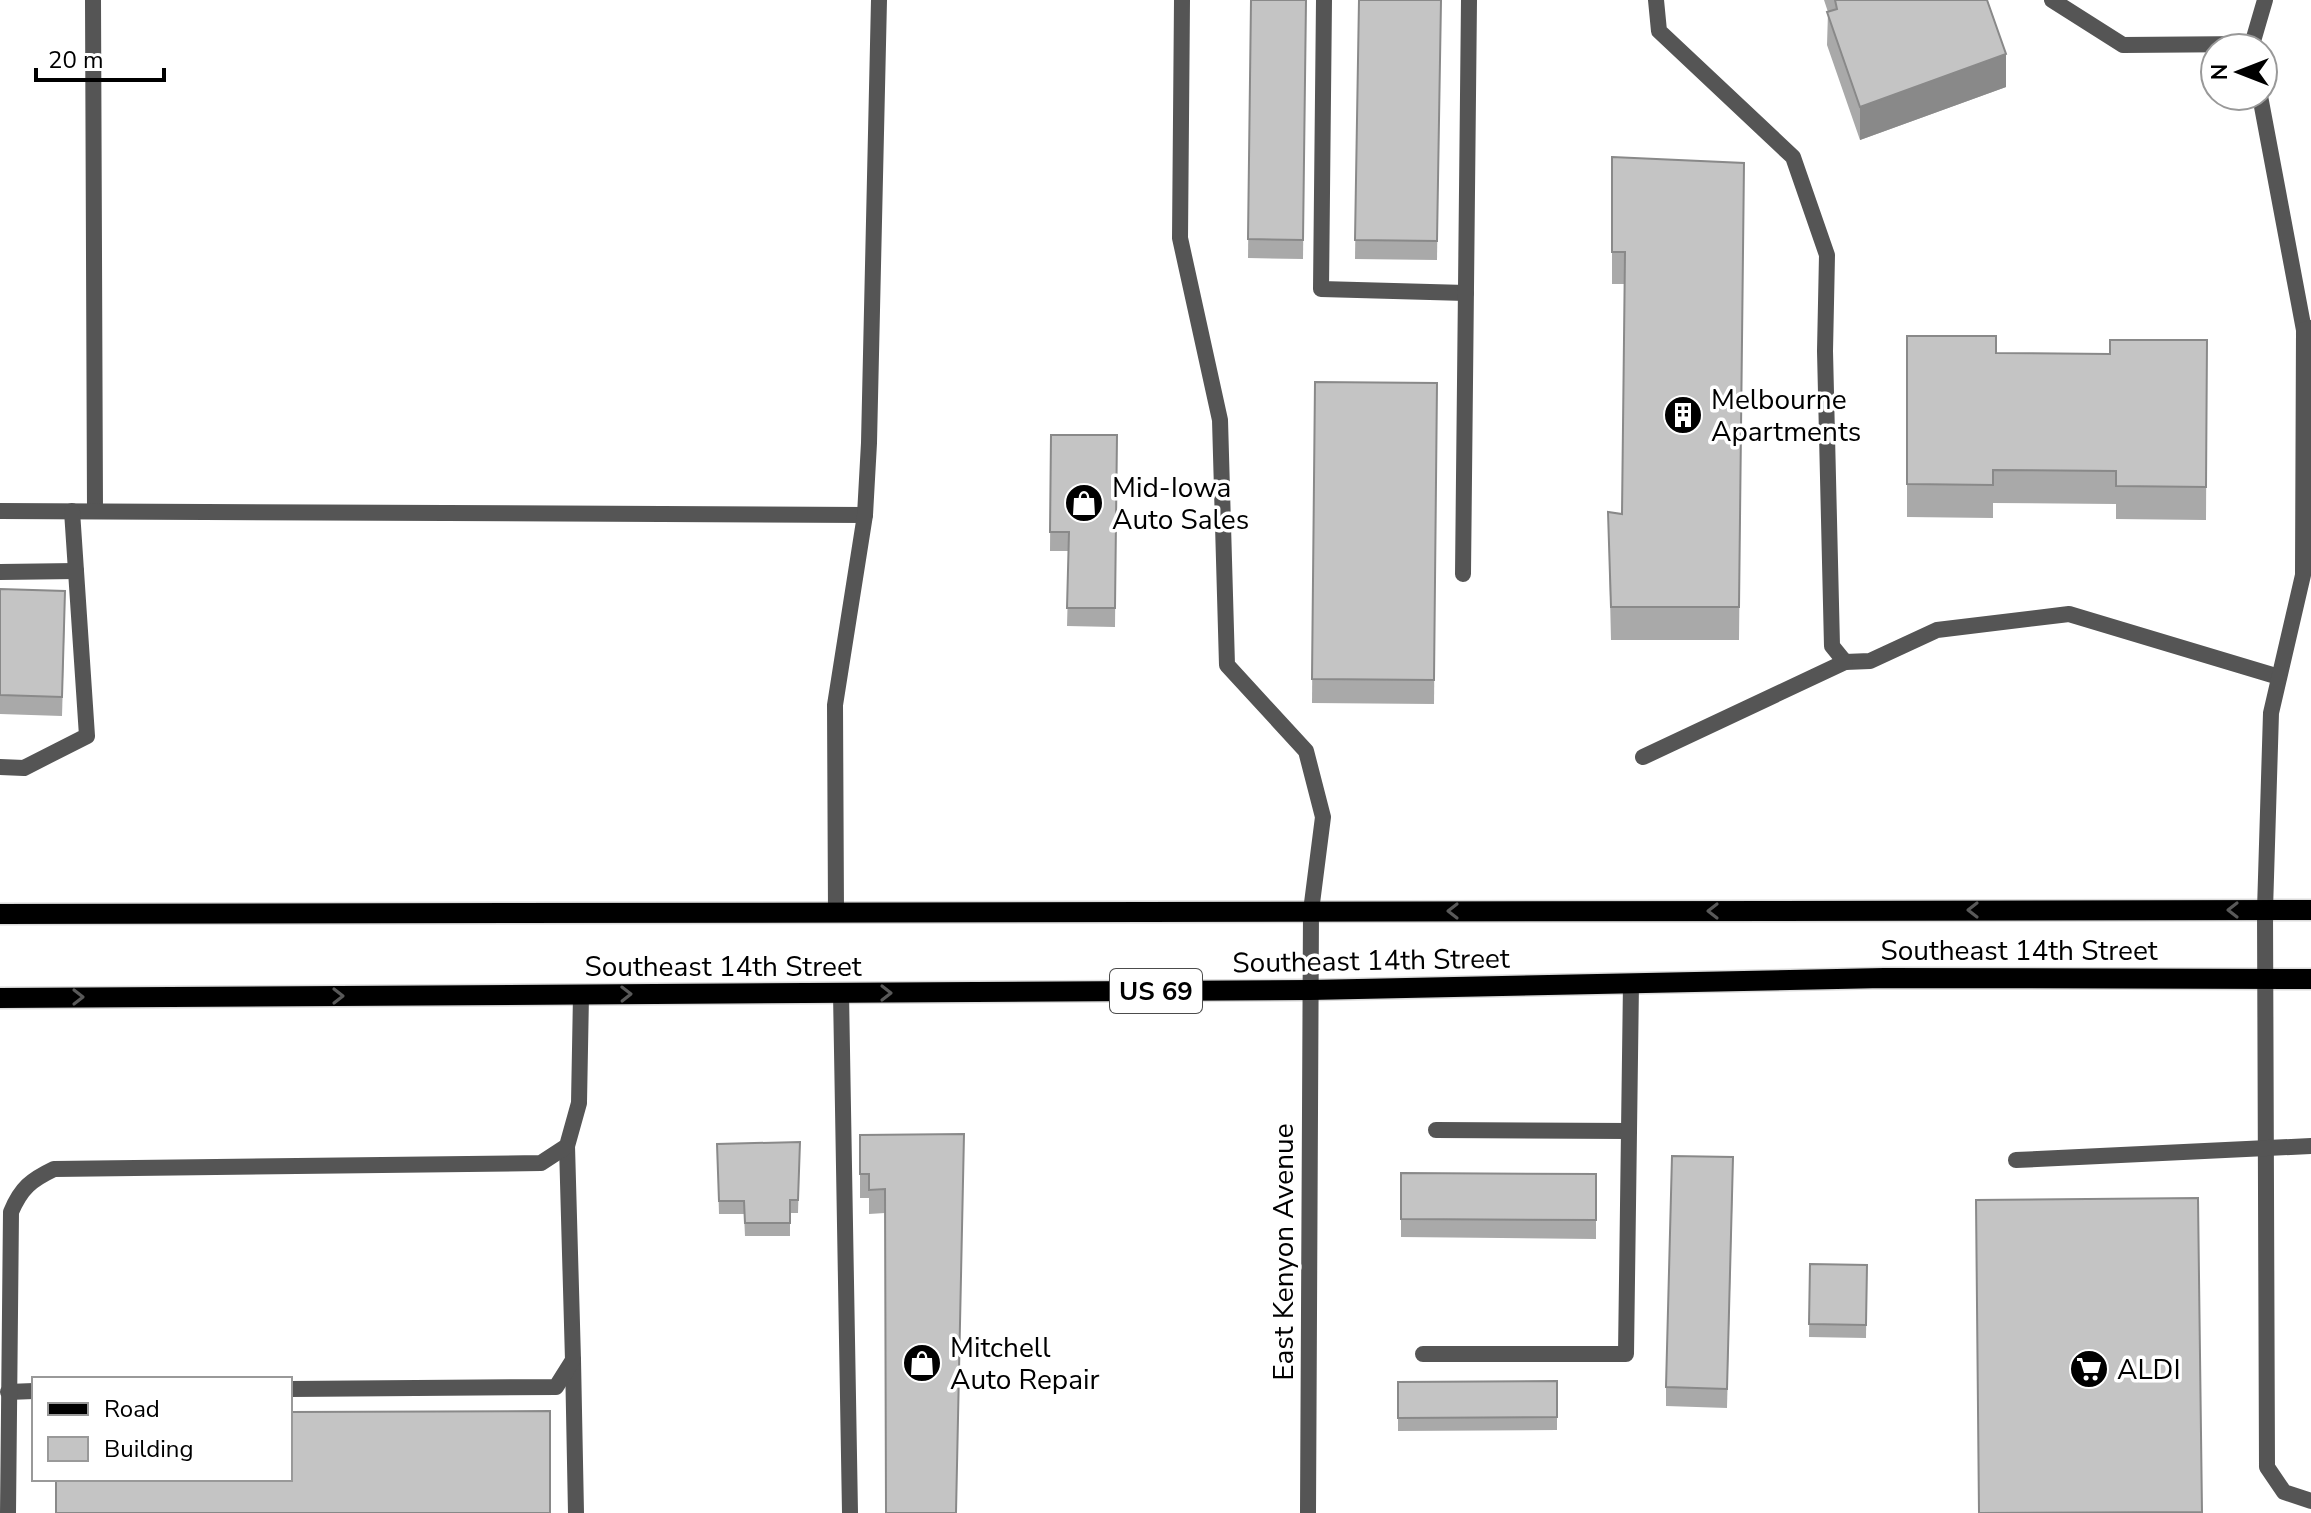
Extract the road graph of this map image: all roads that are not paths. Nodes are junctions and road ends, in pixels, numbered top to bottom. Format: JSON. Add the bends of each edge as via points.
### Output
{"nodes":[{"id":1,"x":93,"y":0,"type":"edge"},
{"id":2,"x":879,"y":0,"type":"edge"},
{"id":3,"x":1182,"y":0,"type":"edge"},
{"id":4,"x":1324,"y":0,"type":"edge"},
{"id":5,"x":1469,"y":0,"type":"edge"},
{"id":6,"x":1656,"y":0,"type":"edge"},
{"id":7,"x":2052,"y":0,"type":"edge"},
{"id":8,"x":2265,"y":0,"type":"edge"},
{"id":9,"x":2255,"y":32,"type":"edge"},
{"id":10,"x":2199,"y":46,"type":"edge"},
{"id":11,"x":2263,"y":112,"type":"edge"},
{"id":12,"x":1466,"y":293,"type":"junction"},
{"id":13,"x":2308,"y":329,"type":"edge"},
{"id":14,"x":0,"y":511,"type":"edge"},
{"id":15,"x":72,"y":511,"type":"junction"},
{"id":16,"x":95,"y":511,"type":"junction"},
{"id":17,"x":865,"y":515,"type":"junction"},
{"id":18,"x":76,"y":571,"type":"junction"},
{"id":19,"x":0,"y":572,"type":"edge"},
{"id":20,"x":1463,"y":574,"type":"dead end"},
{"id":21,"x":1845,"y":662,"type":"junction"},
{"id":22,"x":2279,"y":677,"type":"junction"},
{"id":23,"x":1643,"y":757,"type":"dead end"},
{"id":24,"x":0,"y":767,"type":"edge"},
{"id":25,"x":2265,"y":910,"type":"junction"},
{"id":26,"x":2311,"y":910,"type":"edge"},
{"id":27,"x":1311,"y":911,"type":"junction"},
{"id":28,"x":836,"y":912,"type":"junction"},
{"id":29,"x":0,"y":914,"type":"edge"},
{"id":30,"x":2265,"y":979,"type":"junction"},
{"id":31,"x":2311,"y":979,"type":"edge"},
{"id":32,"x":1631,"y":983,"type":"junction"},
{"id":33,"x":1310,"y":990,"type":"junction"},
{"id":34,"x":841,"y":993,"type":"junction"},
{"id":35,"x":581,"y":995,"type":"junction"},
{"id":36,"x":0,"y":998,"type":"edge"},
{"id":37,"x":1436,"y":1130,"type":"dead end"},
{"id":38,"x":1629,"y":1131,"type":"junction"},
{"id":39,"x":567,"y":1146,"type":"junction"},
{"id":40,"x":2311,"y":1146,"type":"edge"},
{"id":41,"x":2266,"y":1147,"type":"junction"},
{"id":42,"x":2016,"y":1160,"type":"dead end"},
{"id":43,"x":1423,"y":1354,"type":"dead end"},
{"id":44,"x":573,"y":1360,"type":"junction"},
{"id":45,"x":292,"y":1389,"type":"edge"},
{"id":46,"x":32,"y":1391,"type":"edge"},
{"id":47,"x":8,"y":1392,"type":"junction"},
{"id":48,"x":4,"y":1451,"type":"edge"},
{"id":49,"x":2311,"y":1501,"type":"edge"},
{"id":50,"x":8,"y":1513,"type":"edge"},
{"id":51,"x":576,"y":1513,"type":"edge"},
{"id":52,"x":850,"y":1513,"type":"edge"},
{"id":53,"x":1308,"y":1513,"type":"edge"}],
"edges":[{"from":1,"to":16,"type":"street"},
{"from":2,"to":17,"type":"street"},
{"from":3,"to":27,"type":"street","name":"East Kenyon Avenue","via":[[1180,238],[1220,420],[1227,665],[1306,751],[1323,817]]},
{"from":4,"to":12,"type":"street","via":[[1321,289]]},
{"from":5,"to":12,"type":"street"},
{"from":6,"to":21,"type":"street","via":[[1659,31],[1793,157],[1827,255],[1832,646]]},
{"from":7,"to":10,"type":"street","via":[[2123,45]]},
{"from":8,"to":9,"type":"street"},
{"from":11,"to":13,"type":"street"},
{"from":12,"to":20,"type":"street"},
{"from":13,"to":22,"type":"street","via":[[2303,575]]},
{"from":14,"to":15,"type":"street"},
{"from":15,"to":16,"type":"street"},
{"from":15,"to":18,"type":"street"},
{"from":16,"to":17,"type":"street"},
{"from":17,"to":28,"type":"street","via":[[835,705]]},
{"from":18,"to":19,"type":"street"},
{"from":18,"to":24,"type":"street","via":[[87,736],[24,768]]},
{"from":21,"to":22,"type":"street","via":[[1870,661],[1937,630],[2069,614]]},
{"from":21,"to":23,"type":"street"},
{"from":22,"to":25,"type":"street","via":[[2271,713]]},
{"from":25,"to":26,"type":"main road","name":"Southeast 14th Street"},
{"from":25,"to":27,"type":"main road","name":"Southeast 14th Street","one_way":true},
{"from":25,"to":30,"type":"street"},
{"from":27,"to":28,"type":"main road","name":"Southeast 14th Street"},
{"from":27,"to":33,"type":"street","name":"East Kenyon Avenue"},
{"from":28,"to":29,"type":"main road","name":"Southeast 14th Street"},
{"from":30,"to":31,"type":"main road","name":"Southeast 14th Street","number":"US 69"},
{"from":30,"to":32,"type":"main road","name":"Southeast 14th Street","number":"US 69"},
{"from":30,"to":41,"type":"street"},
{"from":32,"to":33,"type":"main road","name":"Southeast 14th Street","number":"US 69"},
{"from":32,"to":38,"type":"street"},
{"from":34,"to":33,"type":"main road","name":"Southeast 14th Street","number":"US 69","one_way":true},
{"from":33,"to":53,"type":"street","name":"East Kenyon Avenue"},
{"from":35,"to":34,"type":"main road","name":"Southeast 14th Street","number":"US 69","one_way":true},
{"from":34,"to":52,"type":"street"},
{"from":36,"to":35,"type":"main road","name":"Southeast 14th Street","number":"US 69","one_way":true},
{"from":35,"to":39,"type":"street","via":[[579,1103]]},
{"from":37,"to":38,"type":"street"},
{"from":38,"to":43,"type":"street","via":[[1626,1354]]},
{"from":39,"to":44,"type":"street"},
{"from":39,"to":47,"type":"street","via":[[541,1163],[54,1169],[19,1192],[11,1212]]},
{"from":40,"to":41,"type":"street"},
{"from":41,"to":42,"type":"street"},
{"from":41,"to":49,"type":"street","via":[[2267,1467],[2284,1492]]},
{"from":44,"to":45,"type":"street","via":[[556,1387]]},
{"from":44,"to":51,"type":"street"},
{"from":46,"to":47,"type":"street"},
{"from":47,"to":48,"type":"street"},
{"from":48,"to":50,"type":"street"}]}
